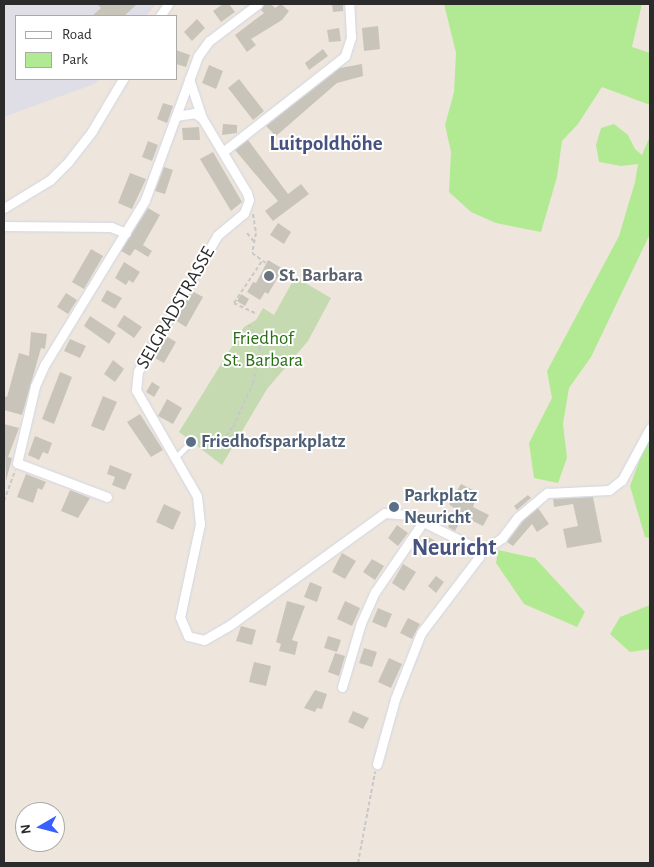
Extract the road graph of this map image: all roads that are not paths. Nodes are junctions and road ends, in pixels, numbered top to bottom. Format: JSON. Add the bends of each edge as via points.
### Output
{"nodes":[{"id":1,"x":168,"y":4,"type":"edge"},
{"id":2,"x":258,"y":4,"type":"edge"},
{"id":3,"x":349,"y":4,"type":"edge"},
{"id":4,"x":161,"y":15,"type":"edge"},
{"id":5,"x":189,"y":79,"type":"junction"},
{"id":6,"x":122,"y":80,"type":"edge"},
{"id":7,"x":176,"y":116,"type":"junction"},
{"id":8,"x":202,"y":118,"type":"junction"},
{"id":9,"x":224,"y":151,"type":"junction"},
{"id":10,"x":4,"y":208,"type":"edge"},
{"id":11,"x":4,"y":226,"type":"edge"},
{"id":12,"x":126,"y":233,"type":"junction"},
{"id":13,"x":650,"y":428,"type":"edge"},
{"id":14,"x":191,"y":442,"type":"road end"},
{"id":15,"x":175,"y":458,"type":"junction"},
{"id":16,"x":106,"y":497,"type":"dead end"},
{"id":17,"x":423,"y":522,"type":"junction"},
{"id":18,"x":482,"y":548,"type":"junction"},
{"id":19,"x":342,"y":687,"type":"dead end"},
{"id":20,"x":377,"y":764,"type":"road end"}],
"edges":[{"from":1,"to":4,"type":"street"},
{"from":2,"to":5,"type":"street","via":[[203,48]]},
{"from":3,"to":9,"type":"street","via":[[351,37],[345,56]]},
{"from":5,"to":7,"type":"street"},
{"from":5,"to":8,"type":"street","name":"SELGRADSTRASSE"},
{"from":6,"to":10,"type":"street","via":[[92,131],[68,162],[50,180]]},
{"from":7,"to":8,"type":"street","via":[[194,113]]},
{"from":7,"to":12,"type":"street","via":[[145,200]]},
{"from":8,"to":9,"type":"street","name":"SELGRADSTRASSE"},
{"from":9,"to":15,"type":"street","name":"SELGRADSTRASSE","via":[[248,192],[248,208],[217,236],[138,371],[136,390]]},
{"from":11,"to":12,"type":"street","via":[[111,227]]},
{"from":12,"to":16,"type":"street","via":[[40,374],[17,463]]},
{"from":13,"to":18,"type":"street","via":[[622,480],[608,490],[547,492],[518,517],[502,538]]},
{"from":14,"to":15,"type":"lane"},
{"from":15,"to":17,"type":"street","name":"SELGRADSTRASSE","via":[[197,496],[200,524],[180,616],[188,636],[204,640],[230,625],[376,517],[396,512]]},
{"from":17,"to":18,"type":"street"},
{"from":17,"to":19,"type":"street","via":[[375,592]]},
{"from":18,"to":20,"type":"street","via":[[479,557],[421,633],[395,699]]}]}
